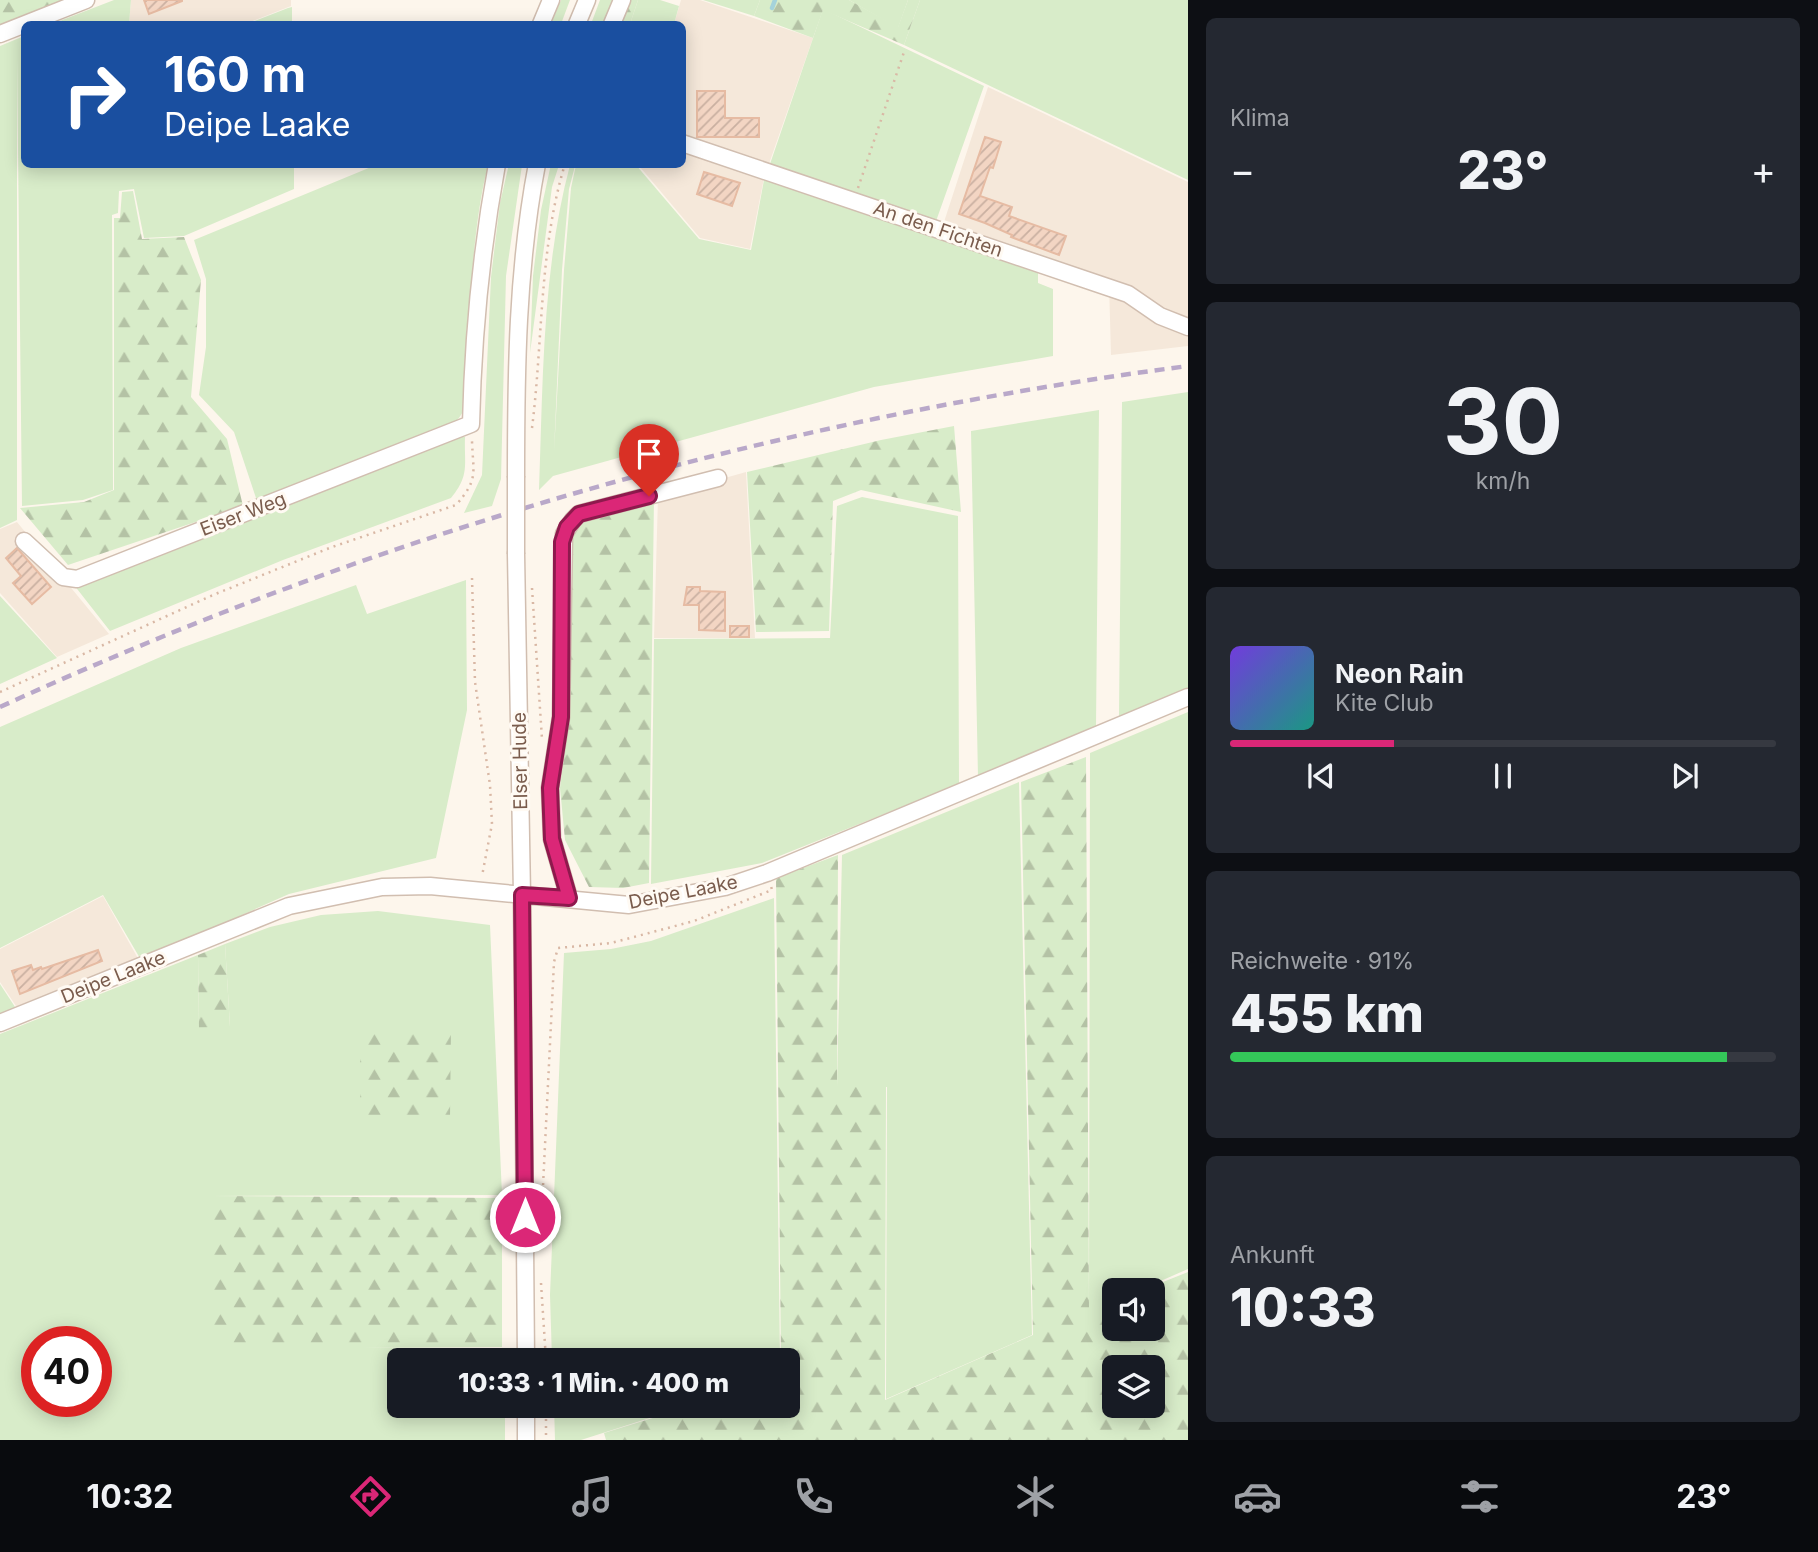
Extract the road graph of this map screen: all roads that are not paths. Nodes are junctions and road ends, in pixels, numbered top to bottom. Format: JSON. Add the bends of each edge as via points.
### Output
{"nodes":[{"id":1,"x":86,"y":0,"type":"edge"},
{"id":2,"x":551,"y":0,"type":"edge"},
{"id":3,"x":587,"y":0,"type":"edge"},
{"id":4,"x":622,"y":0,"type":"edge"},
{"id":5,"x":33,"y":21,"type":"edge"},
{"id":6,"x":542,"y":21,"type":"edge"},
{"id":7,"x":578,"y":21,"type":"edge"},
{"id":8,"x":613,"y":21,"type":"edge"},
{"id":9,"x":21,"y":26,"type":"edge"},
{"id":10,"x":0,"y":34,"type":"edge"},
{"id":11,"x":686,"y":144,"type":"edge"},
{"id":12,"x":496,"y":168,"type":"edge"},
{"id":13,"x":536,"y":168,"type":"edge"},
{"id":14,"x":1188,"y":327,"type":"edge"},
{"id":15,"x":719,"y":478,"type":"dead end"},
{"id":16,"x":24,"y":541,"type":"dead end"},
{"id":17,"x":1188,"y":697,"type":"edge"},
{"id":18,"x":522,"y":895,"type":"junction"},
{"id":19,"x":569,"y":898,"type":"junction"},
{"id":20,"x":0,"y":1023,"type":"edge"},
{"id":21,"x":528,"y":1348,"type":"edge"},
{"id":22,"x":526,"y":1418,"type":"edge"},
{"id":23,"x":526,"y":1440,"type":"edge"}],
"edges":[{"from":1,"to":5,"type":"street"},
{"from":2,"to":6,"type":"street"},
{"from":3,"to":7,"type":"street"},
{"from":4,"to":8,"type":"street"},
{"from":9,"to":10,"type":"street"},
{"from":11,"to":14,"type":"street","name":"An den Fichten","via":[[1128,294],[1160,316]]},
{"from":12,"to":16,"type":"street","name":"Eiser Weg","via":[[480,270],[471,424],[77,579],[63,577]]},
{"from":13,"to":18,"type":"street","name":"Elser Hude","bridge":true,"via":[[521,275],[516,371]]},
{"from":15,"to":19,"type":"street","name":"Elser Hude","via":[[579,514],[564,534],[561,717],[550,788],[552,839]]},
{"from":17,"to":19,"type":"street","name":"Deipe Laake","via":[[725,887],[629,905]]},
{"from":18,"to":19,"type":"street","name":"Deipe Laake"},
{"from":18,"to":20,"type":"street","name":"Deipe Laake","via":[[430,886],[382,887],[289,906]]},
{"from":18,"to":21,"type":"street","name":"Elser Hude","via":[[536,1290]]},
{"from":22,"to":23,"type":"street"}]}
